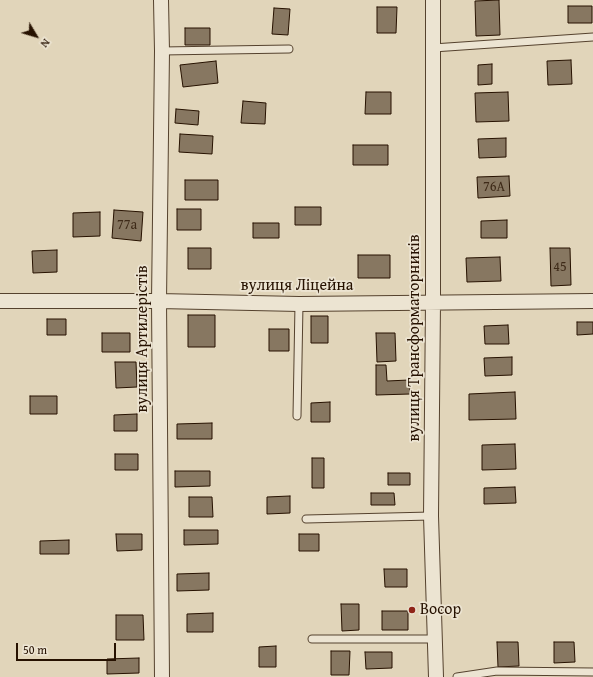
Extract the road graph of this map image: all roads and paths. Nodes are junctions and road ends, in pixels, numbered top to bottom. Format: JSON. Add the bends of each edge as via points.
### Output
{"nodes":[{"id":1,"x":161,"y":0,"type":"edge"},
{"id":2,"x":433,"y":0,"type":"edge"},
{"id":3,"x":593,"y":37,"type":"edge"},
{"id":4,"x":433,"y":48,"type":"junction"},
{"id":5,"x":289,"y":49,"type":"dead end"},
{"id":6,"x":162,"y":51,"type":"junction"},
{"id":7,"x":0,"y":301,"type":"edge"},
{"id":8,"x":159,"y":301,"type":"junction"},
{"id":9,"x":593,"y":301,"type":"edge"},
{"id":10,"x":433,"y":302,"type":"junction"},
{"id":11,"x":299,"y":304,"type":"junction"},
{"id":12,"x":297,"y":416,"type":"dead end"},
{"id":13,"x":431,"y":516,"type":"junction"},
{"id":14,"x":306,"y":518,"type":"dead end"},
{"id":15,"x":434,"y":639,"type":"junction"},
{"id":16,"x":312,"y":640,"type":"dead end"},
{"id":17,"x":593,"y":672,"type":"edge"},
{"id":18,"x":162,"y":677,"type":"edge"},
{"id":19,"x":436,"y":677,"type":"edge"},
{"id":20,"x":457,"y":677,"type":"edge"}],
"edges":[{"from":1,"to":6,"type":"street","name":"вулиця Артилерістів"},
{"from":2,"to":4,"type":"street","name":"вулиця Трансформаторників"},
{"from":3,"to":4,"type":"lane"},
{"from":4,"to":10,"type":"street","name":"вулиця Трансформаторників"},
{"from":5,"to":6,"type":"lane"},
{"from":6,"to":8,"type":"street","name":"вулиця Артилерістів"},
{"from":7,"to":8,"type":"street","name":"вулиця Ліцейна"},
{"from":8,"to":11,"type":"street","name":"вулиця Ліцейна"},
{"from":8,"to":18,"type":"street","name":"вулиця Артилерістів"},
{"from":9,"to":10,"type":"street","name":"вулиця Ліцейна"},
{"from":10,"to":11,"type":"street","name":"вулиця Ліцейна"},
{"from":10,"to":13,"type":"street","name":"вулиця Трансформаторників"},
{"from":11,"to":12,"type":"lane"},
{"from":13,"to":14,"type":"lane"},
{"from":13,"to":15,"type":"street","name":"вулиця Трансформаторників"},
{"from":15,"to":16,"type":"lane"},
{"from":15,"to":19,"type":"street","name":"вулиця Трансформаторників"},
{"from":17,"to":20,"type":"lane","via":[[498,671]]}]}
